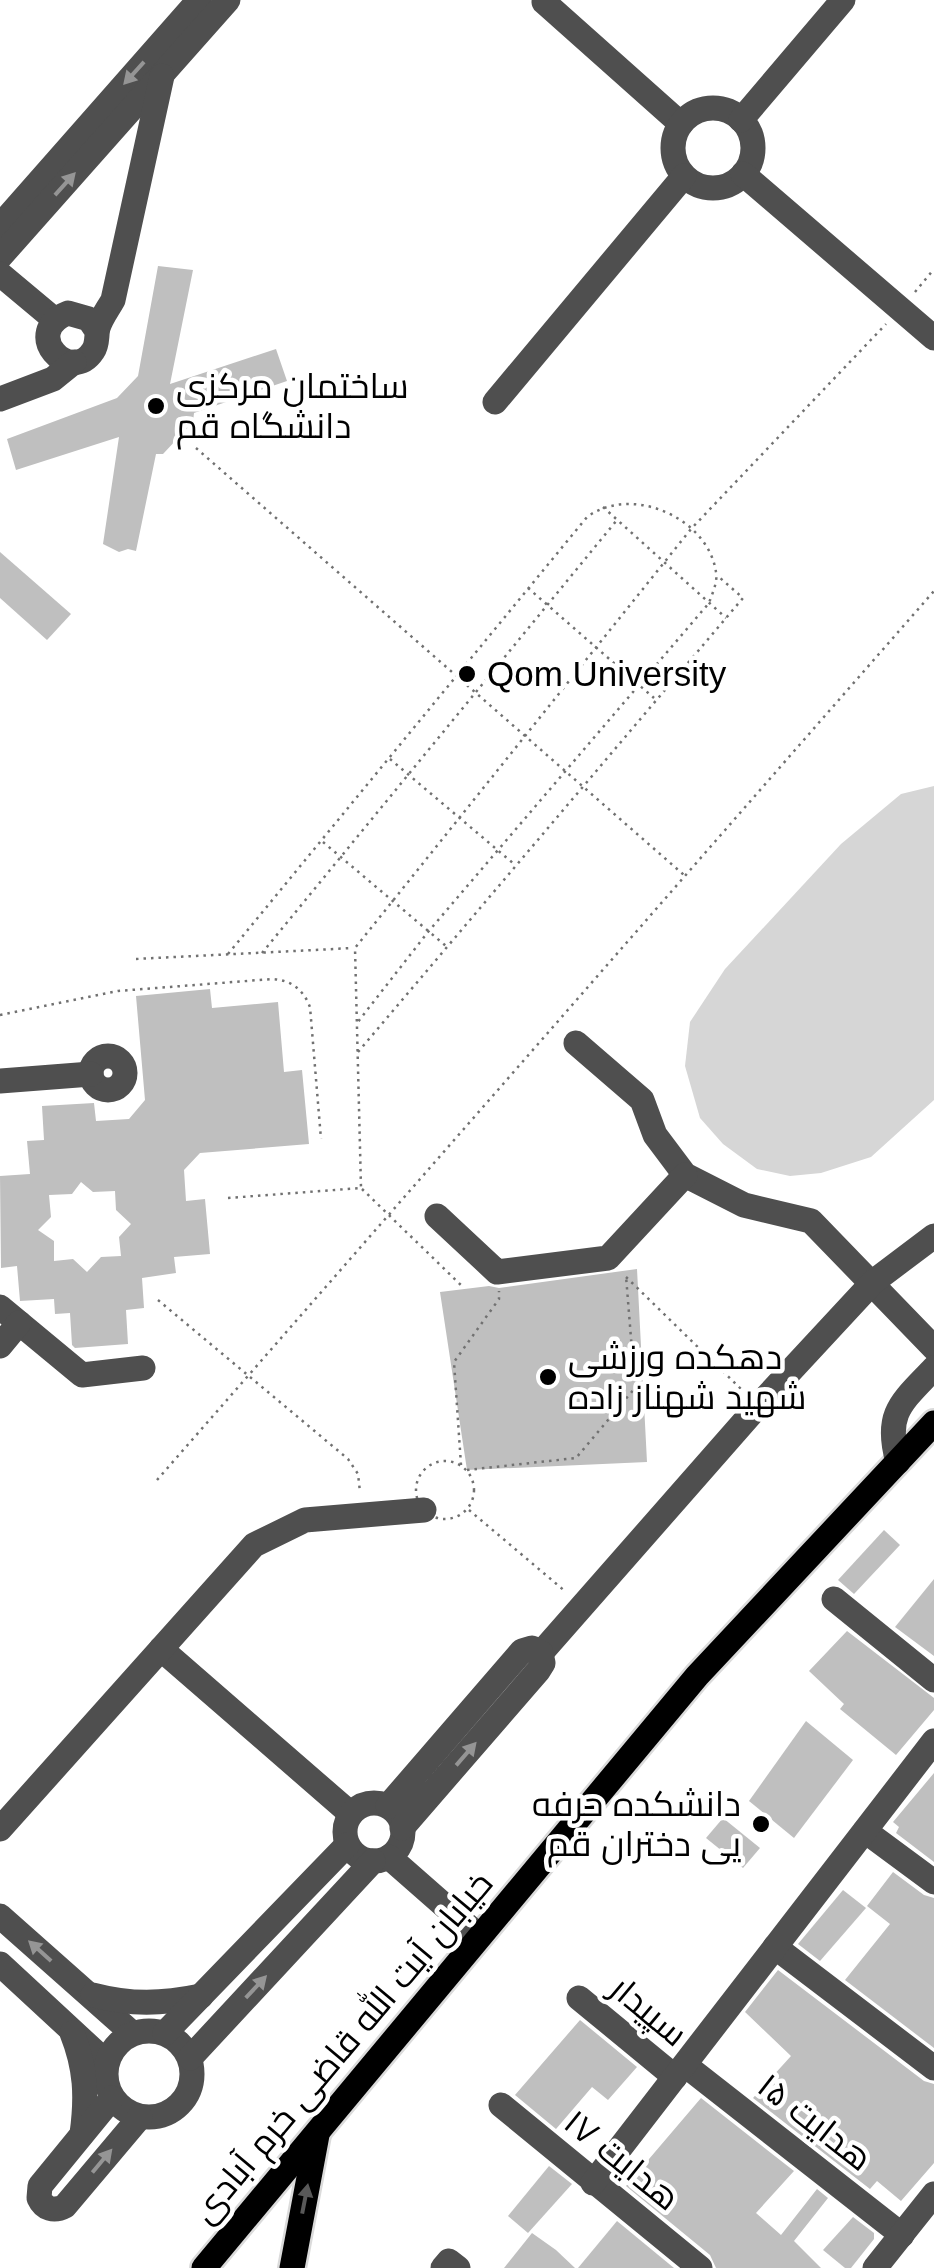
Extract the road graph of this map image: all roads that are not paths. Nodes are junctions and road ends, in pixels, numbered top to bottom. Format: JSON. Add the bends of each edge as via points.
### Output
{"nodes":[{"id":1,"x":199,"y":0,"type":"edge"},
{"id":2,"x":228,"y":0,"type":"edge"},
{"id":3,"x":844,"y":0,"type":"edge"},
{"id":4,"x":544,"y":2,"type":"edge"},
{"id":5,"x":185,"y":32,"type":"junction"},
{"id":6,"x":162,"y":76,"type":"junction"},
{"id":7,"x":740,"y":120,"type":"junction"},
{"id":8,"x":681,"y":124,"type":"junction"},
{"id":9,"x":743,"y":174,"type":"junction"},
{"id":10,"x":684,"y":176,"type":"junction"},
{"id":11,"x":0,"y":226,"type":"edge"},
{"id":12,"x":0,"y":256,"type":"edge"},
{"id":13,"x":0,"y":274,"type":"edge"},
{"id":14,"x":55,"y":320,"type":"junction"},
{"id":15,"x":97,"y":331,"type":"junction"},
{"id":16,"x":934,"y":338,"type":"edge"},
{"id":17,"x":74,"y":362,"type":"junction"},
{"id":18,"x":0,"y":399,"type":"edge"},
{"id":19,"x":495,"y":402,"type":"dead end"},
{"id":20,"x":576,"y":1043,"type":"dead end"},
{"id":21,"x":91,"y":1074,"type":"dead end"},
{"id":22,"x":0,"y":1081,"type":"edge"},
{"id":23,"x":685,"y":1175,"type":"junction"},
{"id":24,"x":437,"y":1216,"type":"dead end"},
{"id":25,"x":934,"y":1236,"type":"edge"},
{"id":26,"x":873,"y":1282,"type":"junction"},
{"id":27,"x":10,"y":1316,"type":"edge"},
{"id":28,"x":0,"y":1346,"type":"edge"},
{"id":29,"x":934,"y":1348,"type":"edge"},
{"id":30,"x":143,"y":1368,"type":"dead end"},
{"id":31,"x":934,"y":1368,"type":"edge"},
{"id":32,"x":934,"y":1423,"type":"edge"},
{"id":33,"x":898,"y":1462,"type":"junction"},
{"id":34,"x":424,"y":1510,"type":"road end"},
{"id":35,"x":834,"y":1598,"type":"dead end"},
{"id":36,"x":161,"y":1649,"type":"junction"},
{"id":37,"x":934,"y":1680,"type":"edge"},
{"id":38,"x":934,"y":1741,"type":"edge"},
{"id":39,"x":351,"y":1814,"type":"junction"},
{"id":40,"x":0,"y":1829,"type":"edge"},
{"id":41,"x":865,"y":1831,"type":"junction"},
{"id":42,"x":390,"y":1840,"type":"junction"},
{"id":43,"x":348,"y":1844,"type":"junction"},
{"id":44,"x":934,"y":1882,"type":"edge"},
{"id":45,"x":0,"y":1916,"type":"edge"},
{"id":46,"x":485,"y":1929,"type":"junction"},
{"id":47,"x":775,"y":1947,"type":"junction"},
{"id":48,"x":0,"y":1964,"type":"edge"},
{"id":49,"x":88,"y":1994,"type":"junction"},
{"id":50,"x":201,"y":1996,"type":"junction"},
{"id":51,"x":580,"y":1998,"type":"dead end"},
{"id":52,"x":70,"y":2028,"type":"junction"},
{"id":53,"x":132,"y":2033,"type":"junction"},
{"id":54,"x":166,"y":2033,"type":"junction"},
{"id":55,"x":190,"y":2058,"type":"junction"},
{"id":56,"x":106,"y":2062,"type":"junction"},
{"id":57,"x":934,"y":2068,"type":"edge"},
{"id":58,"x":680,"y":2071,"type":"junction"},
{"id":59,"x":112,"y":2098,"type":"junction"},
{"id":60,"x":501,"y":2106,"type":"dead end"},
{"id":61,"x":140,"y":2117,"type":"junction"},
{"id":62,"x":318,"y":2130,"type":"junction"},
{"id":63,"x":82,"y":2134,"type":"junction"},
{"id":64,"x":593,"y":2183,"type":"junction"},
{"id":65,"x":931,"y":2204,"type":"edge"},
{"id":66,"x":902,"y":2235,"type":"junction"},
{"id":67,"x":204,"y":2268,"type":"edge"},
{"id":68,"x":292,"y":2268,"type":"edge"},
{"id":69,"x":700,"y":2268,"type":"edge"},
{"id":70,"x":876,"y":2268,"type":"edge"}],
"edges":[{"from":1,"to":5,"type":"street"},
{"from":2,"to":5,"type":"street"},
{"from":3,"to":7,"type":"street"},
{"from":4,"to":8,"type":"street"},
{"from":5,"to":6,"type":"street"},
{"from":5,"to":11,"type":"street","one_way":true},
{"from":12,"to":6,"type":"street","one_way":true},
{"from":6,"to":15,"type":"street","via":[[113,300]]},
{"from":7,"to":8,"type":"street","via":[[715,108]]},
{"from":7,"to":9,"type":"street","via":[[752,146]]},
{"from":8,"to":10,"type":"street","via":[[673,156]]},
{"from":9,"to":10,"type":"street","via":[[714,189]]},
{"from":9,"to":16,"type":"street"},
{"from":10,"to":19,"type":"street"},
{"from":13,"to":14,"type":"street"},
{"from":14,"to":15,"type":"street","via":[[82,315]]},
{"from":14,"to":17,"type":"street","via":[[48,335],[52,351]]},
{"from":15,"to":17,"type":"street","via":[[92,352]]},
{"from":17,"to":18,"type":"street","via":[[53,379]]},
{"from":20,"to":23,"type":"street","via":[[642,1100]]},
{"from":21,"to":22,"type":"street"},
{"from":23,"to":24,"type":"street","via":[[616,1267],[498,1272]]},
{"from":23,"to":26,"type":"street","via":[[744,1206],[810,1221]]},
{"from":25,"to":26,"type":"street"},
{"from":26,"to":29,"type":"street"},
{"from":26,"to":42,"type":"street","via":[[540,1654],[538,1671]]},
{"from":27,"to":28,"type":"street"},
{"from":27,"to":30,"type":"street","via":[[82,1375]]},
{"from":31,"to":33,"type":"street","via":[[902,1402],[890,1435]]},
{"from":32,"to":33,"type":"main road","name":"خیابان آیت الله قاضی خرم آبادی"},
{"from":33,"to":46,"type":"main road","name":"خیابان آیت الله قاضی خرم آبادی","via":[[697,1676]]},
{"from":34,"to":36,"type":"street","via":[[305,1520],[254,1545]]},
{"from":35,"to":37,"type":"street"},
{"from":36,"to":39,"type":"street"},
{"from":36,"to":40,"type":"street"},
{"from":38,"to":41,"type":"street"},
{"from":39,"to":42,"type":"street","via":[[368,1803]]},
{"from":39,"to":43,"type":"street","via":[[344,1828]]},
{"from":41,"to":44,"type":"street"},
{"from":41,"to":47,"type":"street"},
{"from":42,"to":43,"type":"street","via":[[358,1856]]},
{"from":42,"to":46,"type":"street"},
{"from":55,"to":42,"type":"street","one_way":true},
{"from":43,"to":50,"type":"street"},
{"from":49,"to":45,"type":"street","one_way":true},
{"from":46,"to":62,"type":"main road","name":"خیابان آیت الله قاضی خرم آبادی"},
{"from":47,"to":57,"type":"street"},
{"from":47,"to":58,"type":"street"},
{"from":48,"to":52,"type":"street"},
{"from":49,"to":50,"type":"street","via":[[163,2004]]},
{"from":49,"to":53,"type":"street"},
{"from":50,"to":54,"type":"street"},
{"from":51,"to":58,"type":"street","name":"سپیدار"},
{"from":52,"to":56,"type":"street"},
{"from":52,"to":63,"type":"street","via":[[83,2062]]},
{"from":53,"to":54,"type":"street"},
{"from":53,"to":56,"type":"street"},
{"from":54,"to":55,"type":"street"},
{"from":55,"to":61,"type":"street","via":[[188,2095],[158,2117]]},
{"from":56,"to":59,"type":"street"},
{"from":58,"to":64,"type":"street"},
{"from":58,"to":66,"type":"street","name":"هدایت ۱۵"},
{"from":59,"to":61,"type":"street"},
{"from":59,"to":63,"type":"street"},
{"from":60,"to":64,"type":"street","name":"هدایت ۱۷"},
{"from":63,"to":61,"type":"street","one_way":true,"via":[[40,2186],[46,2207],[65,2206]]},
{"from":62,"to":67,"type":"main road","name":"خیابان آیت الله قاضی خرم آبادی"},
{"from":68,"to":62,"type":"main road","one_way":true},
{"from":64,"to":69,"type":"street","name":"هدایت ۱۷"},
{"from":65,"to":66,"type":"street"},
{"from":66,"to":70,"type":"street"}]}
